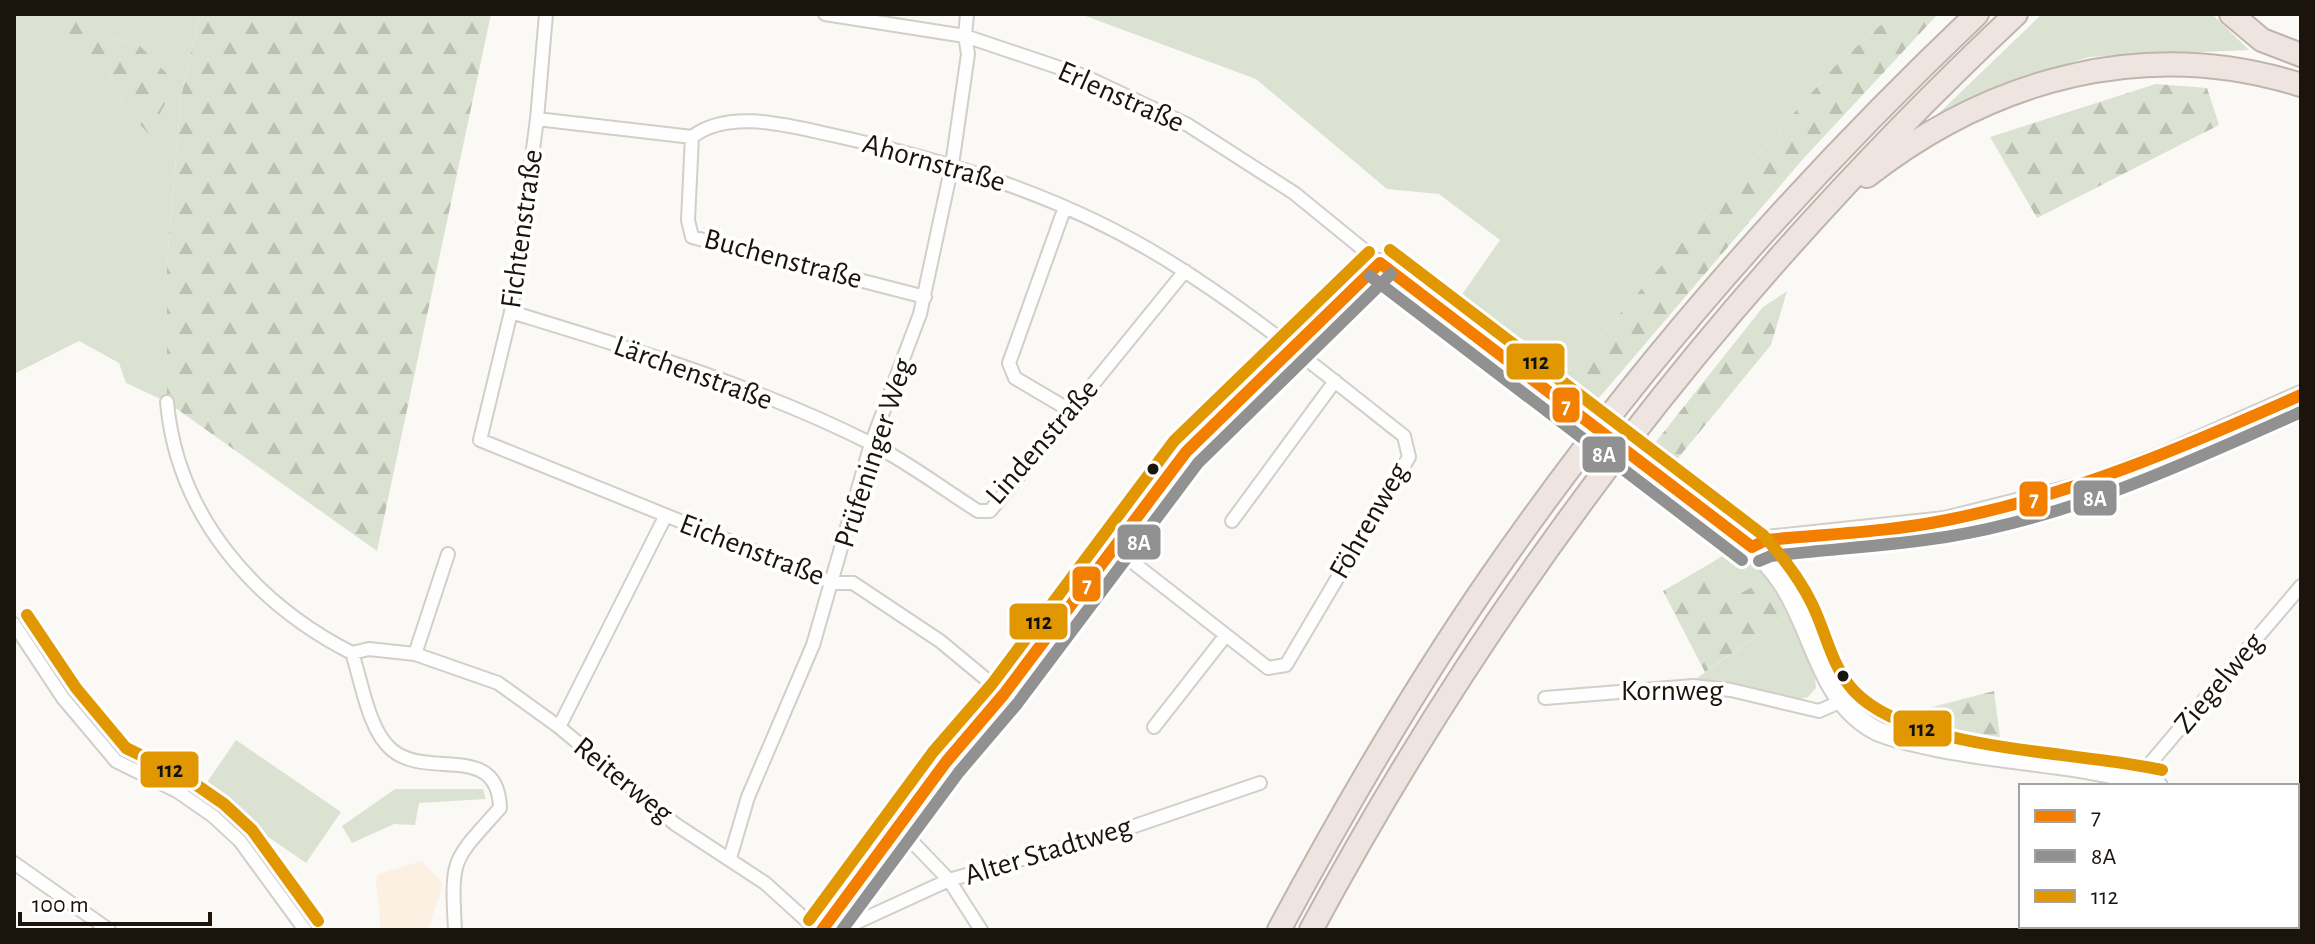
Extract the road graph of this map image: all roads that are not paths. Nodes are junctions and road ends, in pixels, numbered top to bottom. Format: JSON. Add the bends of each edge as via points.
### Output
{"nodes":[{"id":1,"x":546,"y":14,"type":"edge"},
{"id":2,"x":825,"y":14,"type":"edge"},
{"id":3,"x":967,"y":14,"type":"edge"},
{"id":4,"x":1977,"y":14,"type":"edge"},
{"id":5,"x":2016,"y":14,"type":"edge"},
{"id":6,"x":2231,"y":14,"type":"edge"},
{"id":7,"x":965,"y":36,"type":"junction"},
{"id":8,"x":2301,"y":55,"type":"edge"},
{"id":9,"x":2301,"y":85,"type":"edge"},
{"id":10,"x":537,"y":119,"type":"junction"},
{"id":11,"x":692,"y":137,"type":"junction"},
{"id":12,"x":952,"y":165,"type":"junction"},
{"id":13,"x":1065,"y":207,"type":"junction"},
{"id":14,"x":1809,"y":220,"type":"junction"},
{"id":15,"x":1380,"y":263,"type":"junction"},
{"id":16,"x":1185,"y":271,"type":"junction"},
{"id":17,"x":925,"y":297,"type":"junction"},
{"id":18,"x":511,"y":312,"type":"junction"},
{"id":19,"x":1294,"y":348,"type":"junction"},
{"id":20,"x":1335,"y":381,"type":"junction"},
{"id":21,"x":2301,"y":395,"type":"edge"},
{"id":22,"x":167,"y":402,"type":"dead end"},
{"id":23,"x":1071,"y":411,"type":"junction"},
{"id":24,"x":480,"y":440,"type":"joint"},
{"id":25,"x":871,"y":444,"type":"junction"},
{"id":26,"x":665,"y":517,"type":"junction"},
{"id":27,"x":1232,"y":521,"type":"dead end"},
{"id":28,"x":1112,"y":546,"type":"junction"},
{"id":29,"x":1752,"y":547,"type":"junction"},
{"id":30,"x":448,"y":554,"type":"dead end"},
{"id":31,"x":833,"y":583,"type":"junction"},
{"id":32,"x":2301,"y":586,"type":"edge"},
{"id":33,"x":14,"y":624,"type":"edge"},
{"id":34,"x":1226,"y":635,"type":"junction"},
{"id":35,"x":352,"y":653,"type":"junction"},
{"id":36,"x":415,"y":654,"type":"junction"},
{"id":37,"x":1004,"y":694,"type":"junction"},
{"id":38,"x":1545,"y":698,"type":"dead end"},
{"id":39,"x":1842,"y":701,"type":"junction"},
{"id":40,"x":559,"y":727,"type":"junction"},
{"id":41,"x":1154,"y":727,"type":"dead end"},
{"id":42,"x":2136,"y":780,"type":"junction"},
{"id":43,"x":1260,"y":783,"type":"dead end"},
{"id":44,"x":2151,"y":784,"type":"edge"},
{"id":45,"x":898,"y":827,"type":"junction"},
{"id":46,"x":730,"y":858,"type":"junction"},
{"id":47,"x":14,"y":863,"type":"edge"},
{"id":48,"x":949,"y":880,"type":"junction"},
{"id":49,"x":109,"y":930,"type":"edge"},
{"id":50,"x":305,"y":930,"type":"edge"},
{"id":51,"x":455,"y":930,"type":"edge"},
{"id":52,"x":820,"y":930,"type":"edge"},
{"id":53,"x":840,"y":930,"type":"edge"},
{"id":54,"x":981,"y":930,"type":"edge"},
{"id":55,"x":1279,"y":930,"type":"edge"},
{"id":56,"x":1311,"y":930,"type":"edge"}],
"edges":[{"from":1,"to":10,"type":"street","name":"Fichtenstraße"},
{"from":2,"to":7,"type":"street","name":"Erlenstraße"},
{"from":3,"to":7,"type":"street","name":"Prüfeninger Weg"},
{"from":4,"to":55,"type":"highway","via":[[1766,230],[1594,440],[1492,576],[1398,719]]},
{"from":5,"to":14,"type":"highway"},
{"from":6,"to":8,"type":"highway","via":[[2262,40]]},
{"from":7,"to":12,"type":"street","name":"Prüfeninger Weg","via":[[968,54]]},
{"from":7,"to":15,"type":"street","name":"Erlenstraße","via":[[1084,76],[1188,125],[1294,193]]},
{"from":9,"to":14,"type":"highway","via":[[2178,63],[2050,80],[1991,99],[1924,135]]},
{"from":10,"to":11,"type":"street","name":"Ahornstraße"},
{"from":10,"to":18,"type":"street","name":"Fichtenstraße"},
{"from":11,"to":12,"type":"street","name":"Ahornstraße","via":[[704,128],[739,121],[810,130]]},
{"from":11,"to":17,"type":"street","name":"Buchenstraße","via":[[692,237]]},
{"from":12,"to":13,"type":"street","name":"Ahornstraße"},
{"from":12,"to":17,"type":"street","name":"Prüfeninger Weg"},
{"from":13,"to":16,"type":"street","name":"Ahornstraße"},
{"from":13,"to":23,"type":"street","via":[[1009,363],[1015,378]]},
{"from":14,"to":56,"type":"highway","via":[[1611,461],[1515,594],[1431,721]]},
{"from":15,"to":19,"type":"street"},
{"from":15,"to":29,"type":"street","bridge":true},
{"from":16,"to":19,"type":"street","name":"Ahornstraße"},
{"from":16,"to":23,"type":"street","name":"Lindenstraße"},
{"from":17,"to":25,"type":"street","name":"Prüfeninger Weg"},
{"from":18,"to":24,"type":"street","name":"Fichtenstraße"},
{"from":18,"to":25,"type":"street","name":"Lärchenstraße","via":[[745,390]]},
{"from":19,"to":20,"type":"street","name":"Föhrenweg"},
{"from":19,"to":28,"type":"street","via":[[1191,448]]},
{"from":20,"to":27,"type":"street"},
{"from":20,"to":34,"type":"street","name":"Föhrenweg","via":[[1404,436],[1409,457],[1286,665],[1268,668]]},
{"from":21,"to":29,"type":"street","via":[[2084,486],[1945,521],[1766,540]]},
{"from":22,"to":35,"type":"street","via":[[182,476],[221,546],[245,576],[327,640]]},
{"from":23,"to":25,"type":"street","name":"Lindenstraße","via":[[990,511],[978,511]]},
{"from":24,"to":26,"type":"street","name":"Eichenstraße"},
{"from":25,"to":31,"type":"street","name":"Prüfeninger Weg"},
{"from":26,"to":31,"type":"street","name":"Eichenstraße"},
{"from":26,"to":40,"type":"street"},
{"from":28,"to":34,"type":"street","name":"Föhrenweg"},
{"from":28,"to":37,"type":"street"},
{"from":29,"to":39,"type":"street","via":[[1783,585]]},
{"from":30,"to":36,"type":"street"},
{"from":31,"to":37,"type":"street","name":"Eichenstraße","via":[[853,583],[940,641]]},
{"from":31,"to":46,"type":"street","name":"Prüfeninger Weg","via":[[813,645],[748,797]]},
{"from":32,"to":42,"type":"street","name":"Ziegelweg"},
{"from":33,"to":50,"type":"street","via":[[63,698],[116,761],[213,816],[240,841]]},
{"from":34,"to":41,"type":"street"},
{"from":35,"to":36,"type":"street","name":"Reiterweg","via":[[369,649]]},
{"from":35,"to":51,"type":"street","via":[[381,740],[417,762],[490,774],[499,791],[500,808],[458,855],[452,874]]},
{"from":36,"to":40,"type":"street","name":"Reiterweg","via":[[498,683]]},
{"from":37,"to":45,"type":"street"},
{"from":38,"to":39,"type":"street","name":"Kornweg","via":[[1693,686],[1819,711]]},
{"from":39,"to":42,"type":"street","via":[[1877,730],[1901,739]]},
{"from":40,"to":46,"type":"street","name":"Reiterweg","via":[[653,807]]},
{"from":42,"to":44,"type":"street"},
{"from":43,"to":48,"type":"street","name":"Alter Stadtweg","via":[[1117,832]]},
{"from":45,"to":48,"type":"street"},
{"from":45,"to":52,"type":"street"},
{"from":46,"to":52,"type":"street","name":"Reiterweg"},
{"from":47,"to":49,"type":"street"},
{"from":48,"to":53,"type":"street","name":"Alter Stadtweg"},
{"from":48,"to":54,"type":"street"}]}
